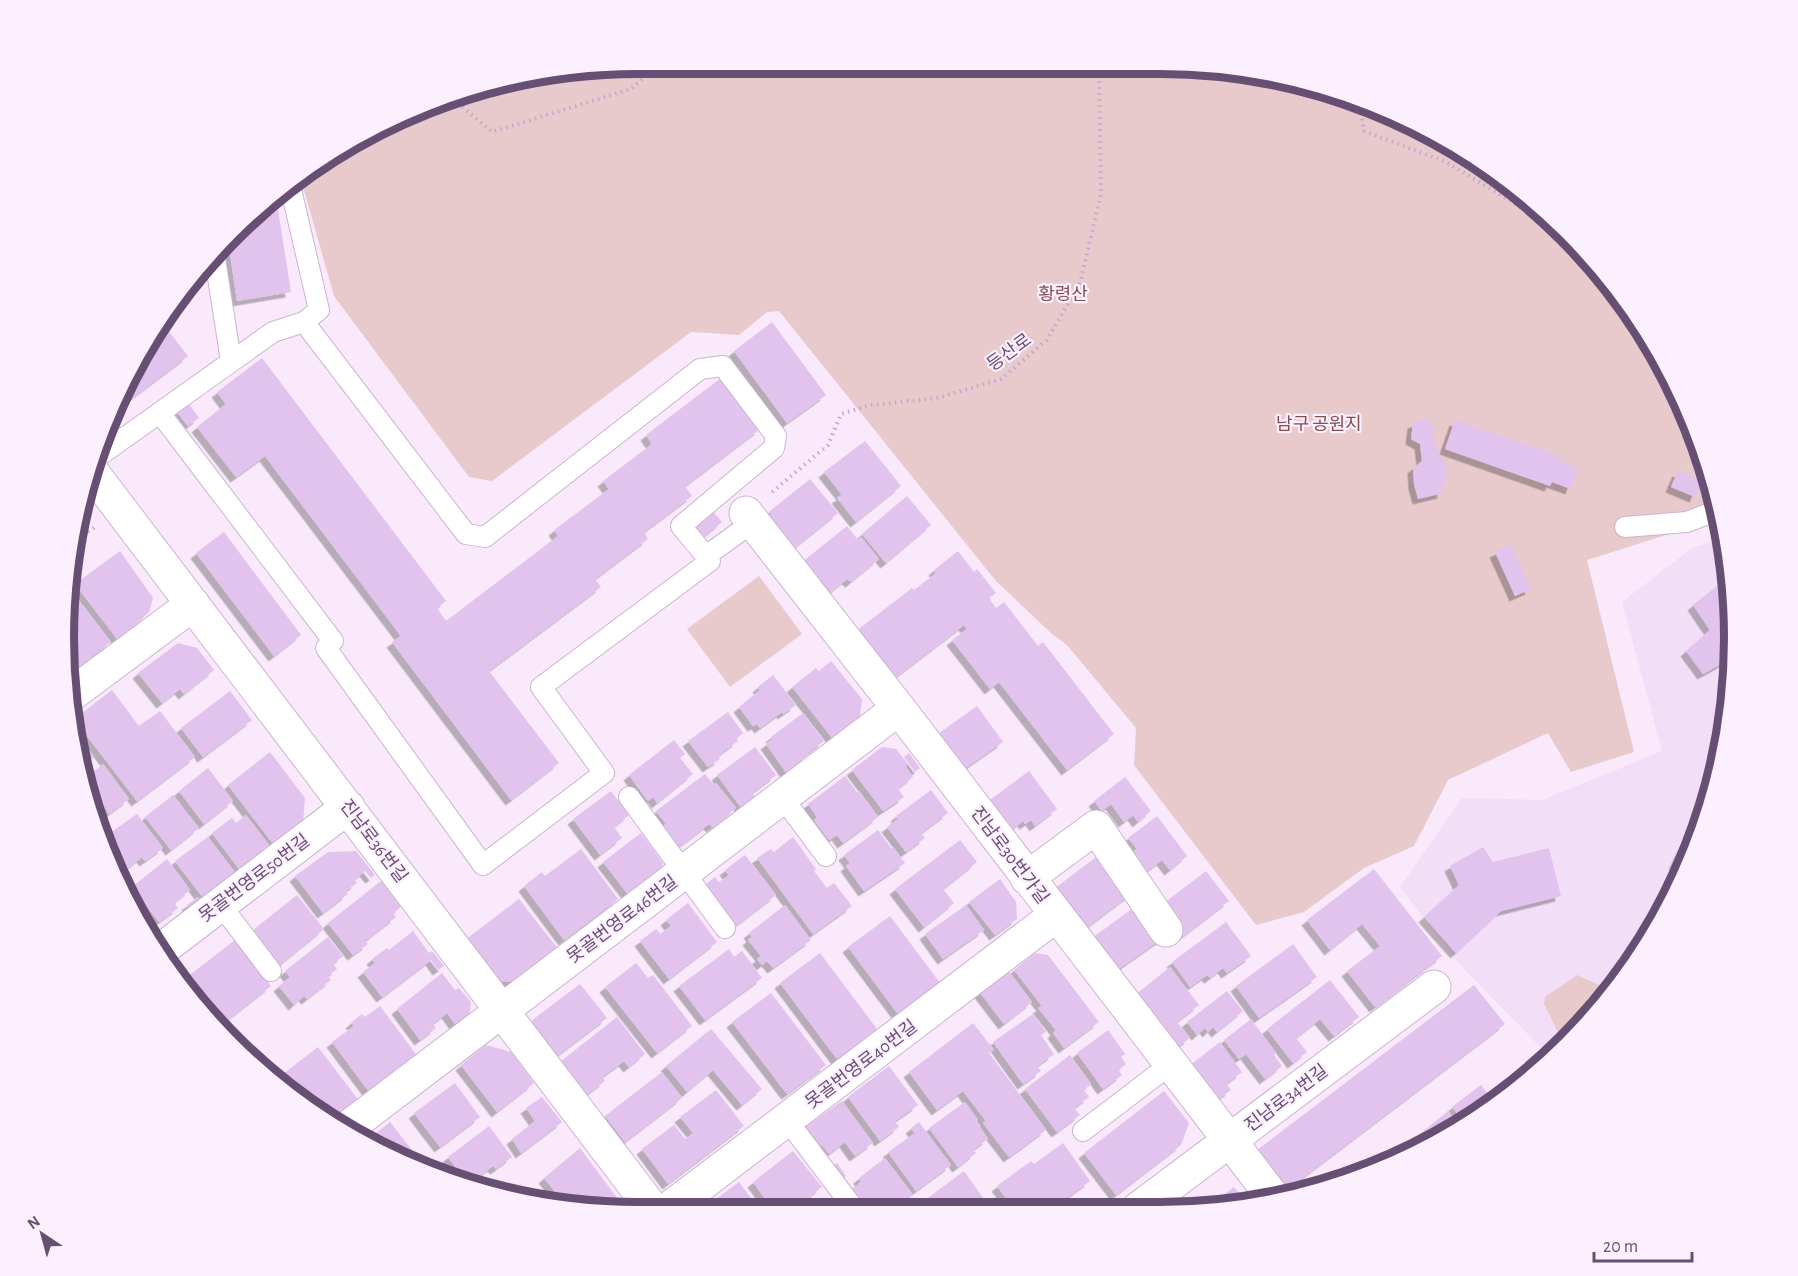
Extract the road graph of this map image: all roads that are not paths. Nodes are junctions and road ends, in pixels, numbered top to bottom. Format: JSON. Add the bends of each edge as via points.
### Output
{"nodes":[{"id":1,"x":292,"y":192,"type":"edge"},
{"id":2,"x":216,"y":264,"type":"edge"},
{"id":3,"x":304,"y":322,"type":"junction"},
{"id":4,"x":231,"y":361,"type":"junction"},
{"id":5,"x":160,"y":413,"type":"junction"},
{"id":6,"x":105,"y":452,"type":"edge"},
{"id":7,"x":97,"y":478,"type":"edge"},
{"id":8,"x":1710,"y":513,"type":"edge"},
{"id":9,"x":749,"y":517,"type":"joint"},
{"id":10,"x":1625,"y":527,"type":"dead end"},
{"id":11,"x":706,"y":556,"type":"junction"},
{"id":12,"x":193,"y":604,"type":"junction"},
{"id":13,"x":76,"y":691,"type":"edge"},
{"id":14,"x":898,"y":709,"type":"junction"},
{"id":15,"x":629,"y":797,"type":"dead end"},
{"id":16,"x":782,"y":797,"type":"junction"},
{"id":17,"x":348,"y":807,"type":"junction"},
{"id":18,"x":826,"y":856,"type":"dead end"},
{"id":19,"x":684,"y":872,"type":"junction"},
{"id":20,"x":1027,"y":878,"type":"junction"},
{"id":21,"x":220,"y":904,"type":"junction"},
{"id":22,"x":1056,"y":915,"type":"junction"},
{"id":23,"x":725,"y":928,"type":"dead end"},
{"id":24,"x":1166,"y":930,"type":"dead end"},
{"id":25,"x":165,"y":946,"type":"edge"},
{"id":26,"x":271,"y":971,"type":"dead end"},
{"id":27,"x":1434,"y":987,"type":"dead end"},
{"id":28,"x":502,"y":1011,"type":"junction"},
{"id":29,"x":1171,"y":1064,"type":"junction"},
{"id":30,"x":787,"y":1120,"type":"junction"},
{"id":31,"x":352,"y":1125,"type":"edge"},
{"id":32,"x":1083,"y":1131,"type":"dead end"},
{"id":33,"x":1229,"y":1140,"type":"junction"},
{"id":34,"x":1269,"y":1192,"type":"edge"},
{"id":35,"x":647,"y":1202,"type":"edge"},
{"id":36,"x":678,"y":1202,"type":"edge"},
{"id":37,"x":849,"y":1202,"type":"edge"},
{"id":38,"x":1147,"y":1202,"type":"edge"}],
"edges":[{"from":1,"to":3,"type":"lane","via":[[319,310]]},
{"from":2,"to":4,"type":"lane"},
{"from":3,"to":4,"type":"lane","via":[[273,332]]},
{"from":3,"to":11,"type":"lane","via":[[466,534],[484,537],[700,369],[723,366],[776,436],[774,448],[681,526]]},
{"from":4,"to":5,"type":"lane"},
{"from":5,"to":6,"type":"lane"},
{"from":5,"to":11,"type":"lane","via":[[333,641],[326,648],[483,865],[604,773],[541,687],[710,561]]},
{"from":7,"to":12,"type":"street","name":"진남로36번길"},
{"from":8,"to":10,"type":"lane","via":[[1687,522]]},
{"from":9,"to":11,"type":"lane"},
{"from":9,"to":14,"type":"street","name":"진남로30번가길"},
{"from":12,"to":13,"type":"street"},
{"from":12,"to":17,"type":"street","name":"진남로36번길"},
{"from":14,"to":16,"type":"street","name":"못골번영로46번길"},
{"from":14,"to":20,"type":"street","name":"진남로30번가길"},
{"from":15,"to":19,"type":"lane"},
{"from":16,"to":18,"type":"lane"},
{"from":16,"to":19,"type":"street","name":"못골번영로46번길"},
{"from":17,"to":21,"type":"street","name":"못골번영로50번길"},
{"from":17,"to":28,"type":"street","name":"진남로36번길"},
{"from":19,"to":23,"type":"lane"},
{"from":19,"to":28,"type":"street","name":"못골번영로46번길"},
{"from":20,"to":22,"type":"street","name":"진남로30번가길"},
{"from":20,"to":24,"type":"street","via":[[1096,827]]},
{"from":21,"to":25,"type":"street","name":"못골번영로50번길"},
{"from":21,"to":26,"type":"lane"},
{"from":22,"to":29,"type":"street","name":"진남로30번가길"},
{"from":22,"to":30,"type":"street","name":"못골번영로40번길"},
{"from":27,"to":33,"type":"street","name":"진남로34번길"},
{"from":28,"to":31,"type":"street","name":"못골번영로46번길"},
{"from":28,"to":35,"type":"street","name":"진남로36번길"},
{"from":29,"to":32,"type":"lane"},
{"from":29,"to":33,"type":"street","name":"진남로30번가길"},
{"from":30,"to":36,"type":"street","name":"못골번영로40번길"},
{"from":30,"to":37,"type":"lane"},
{"from":33,"to":34,"type":"street","name":"진남로30번가길"},
{"from":33,"to":38,"type":"street","name":"진남로34번길"}]}
